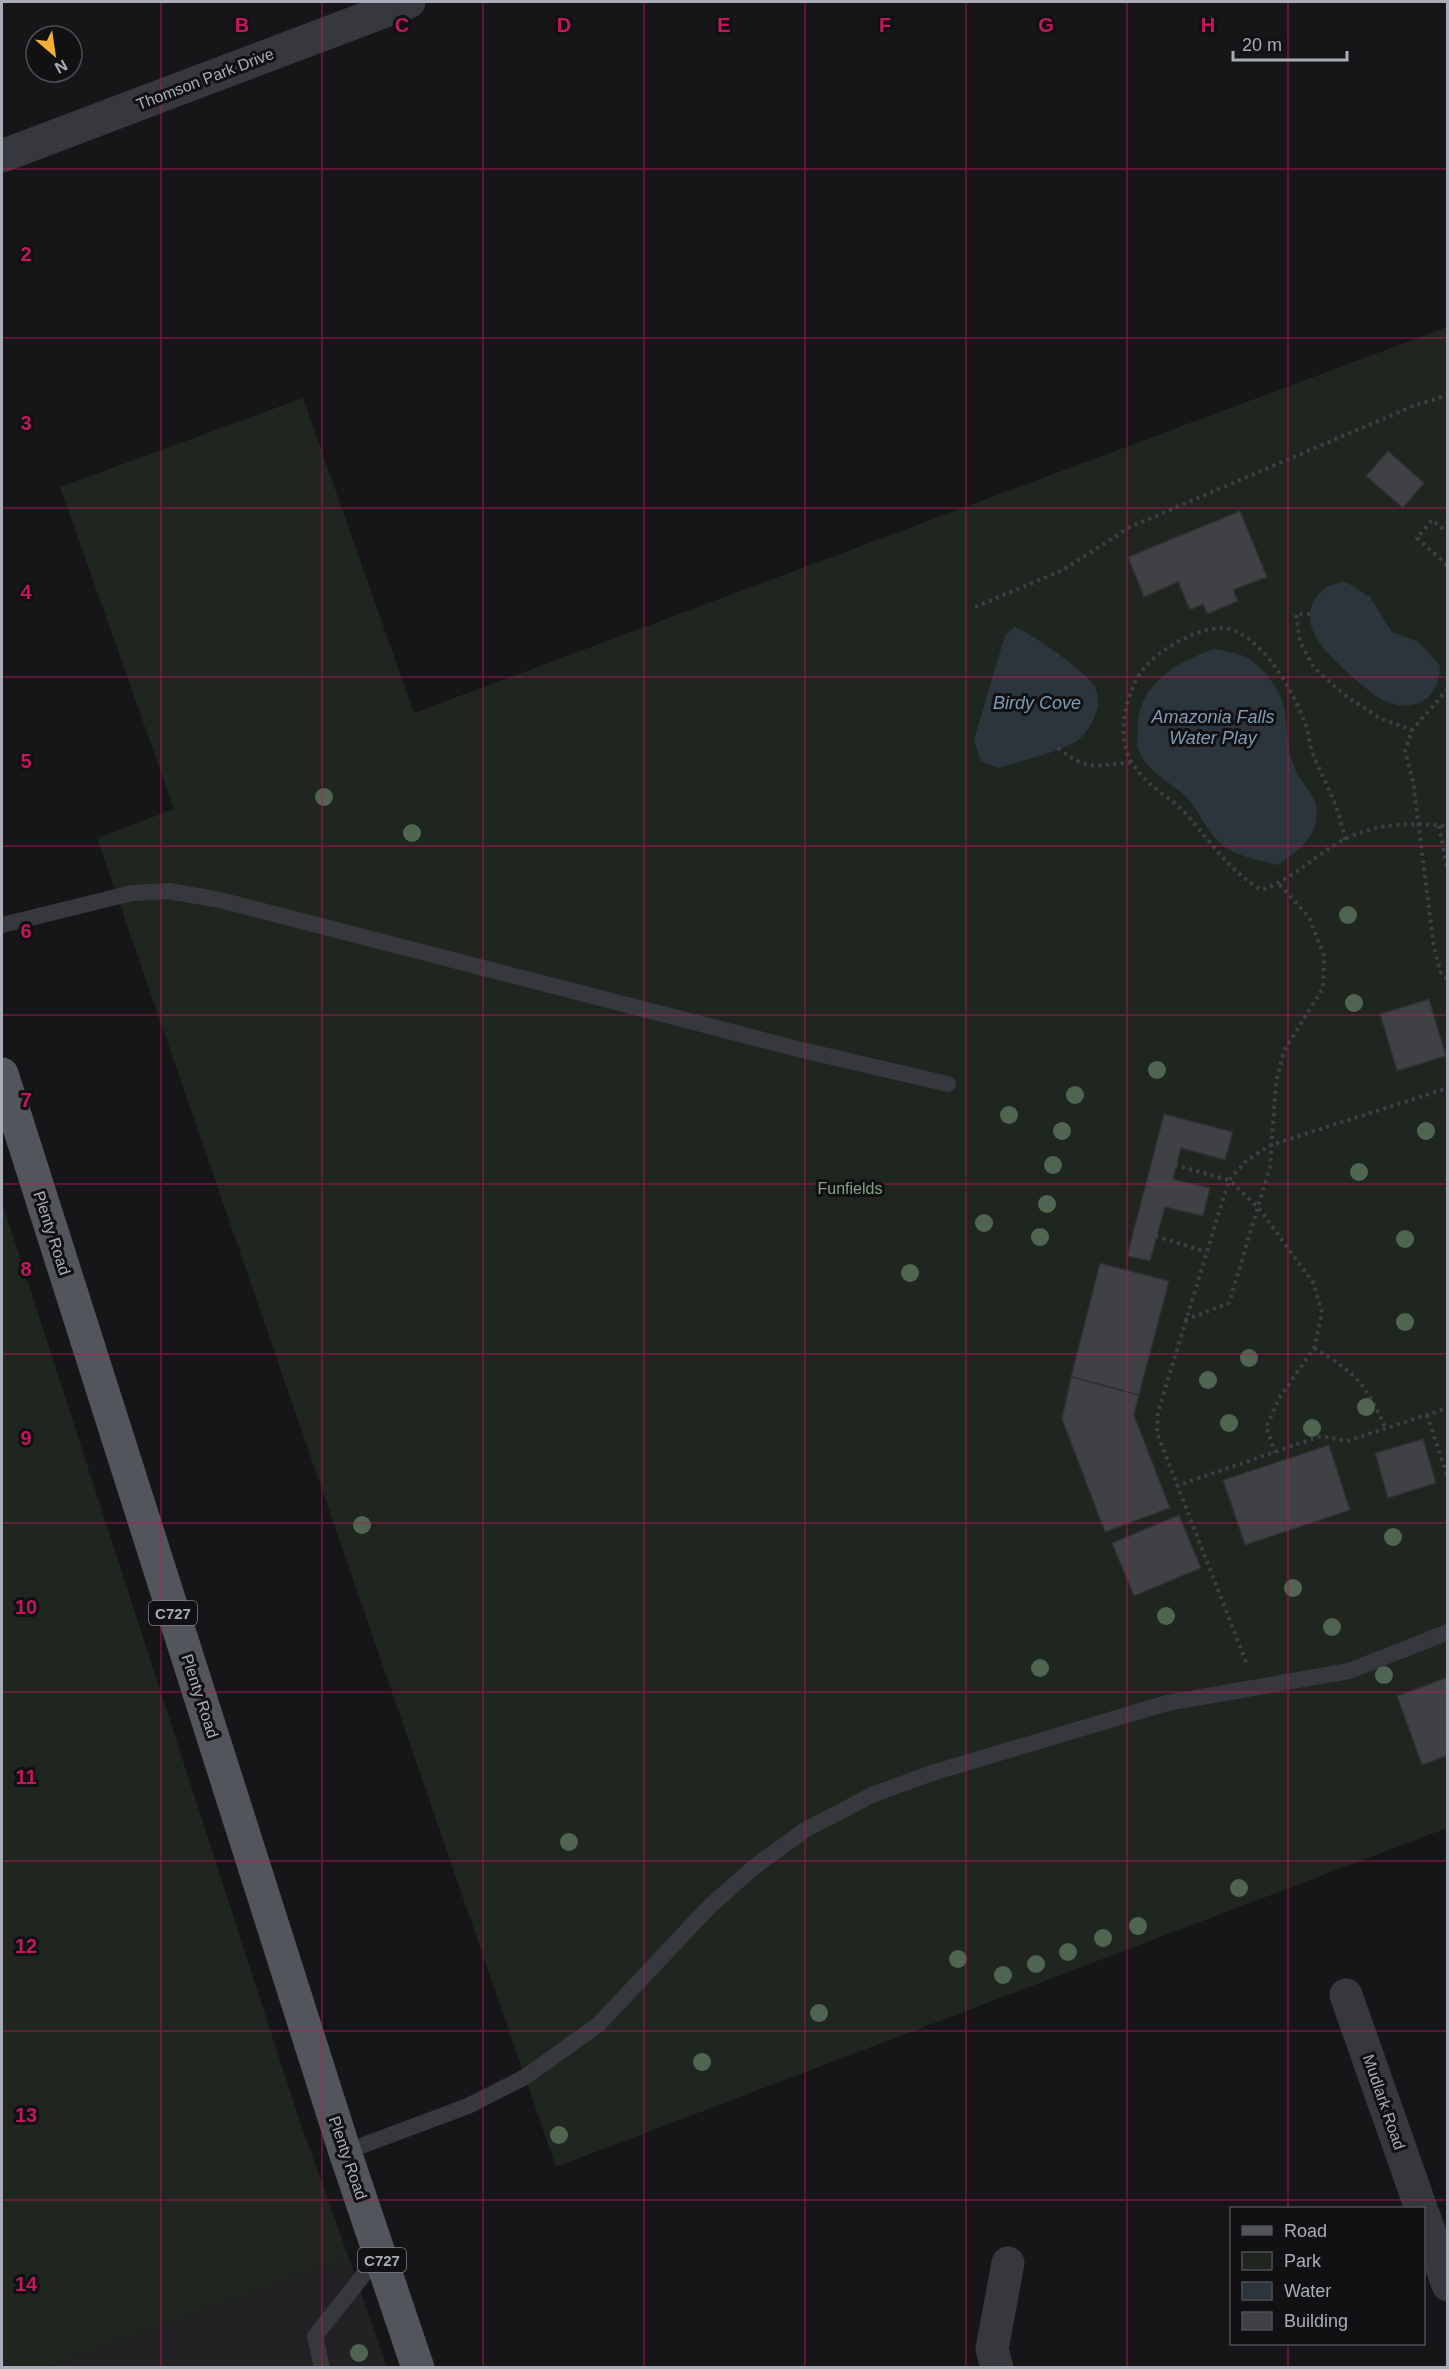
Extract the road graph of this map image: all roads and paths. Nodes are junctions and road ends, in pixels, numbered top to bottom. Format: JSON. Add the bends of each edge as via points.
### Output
{"nodes":[{"id":1,"x":409,"y":2,"type":"edge"},
{"id":2,"x":2,"y":156,"type":"edge"},
{"id":3,"x":1448,"y":395,"type":"edge"},
{"id":4,"x":1443,"y":529,"type":"dead end"},
{"id":5,"x":1448,"y":566,"type":"edge"},
{"id":6,"x":975,"y":607,"type":"dead end"},
{"id":7,"x":1310,"y":614,"type":"dead end"},
{"id":8,"x":1448,"y":689,"type":"edge"},
{"id":9,"x":1412,"y":730,"type":"junction"},
{"id":10,"x":1058,"y":748,"type":"dead end"},
{"id":11,"x":1132,"y":762,"type":"junction"},
{"id":12,"x":1418,"y":824,"type":"junction"},
{"id":13,"x":1439,"y":826,"type":"junction"},
{"id":14,"x":1448,"y":826,"type":"edge"},
{"id":15,"x":1345,"y":840,"type":"junction"},
{"id":16,"x":1448,"y":872,"type":"edge"},
{"id":17,"x":1279,"y":884,"type":"junction"},
{"id":18,"x":2,"y":925,"type":"edge"},
{"id":19,"x":1448,"y":980,"type":"edge"},
{"id":20,"x":2,"y":1074,"type":"edge"},
{"id":21,"x":948,"y":1084,"type":"dead end"},
{"id":22,"x":1448,"y":1088,"type":"edge"},
{"id":23,"x":1271,"y":1145,"type":"junction"},
{"id":24,"x":1153,"y":1159,"type":"dead end"},
{"id":25,"x":1229,"y":1180,"type":"junction"},
{"id":26,"x":1258,"y":1207,"type":"junction"},
{"id":27,"x":1134,"y":1229,"type":"dead end"},
{"id":28,"x":1206,"y":1252,"type":"junction"},
{"id":29,"x":1185,"y":1320,"type":"junction"},
{"id":30,"x":1314,"y":1348,"type":"junction"},
{"id":31,"x":1448,"y":1408,"type":"edge"},
{"id":32,"x":1427,"y":1415,"type":"junction"},
{"id":33,"x":1386,"y":1428,"type":"junction"},
{"id":34,"x":1275,"y":1452,"type":"junction"},
{"id":35,"x":1448,"y":1478,"type":"edge"},
{"id":36,"x":1176,"y":1486,"type":"junction"},
{"id":37,"x":1448,"y":1632,"type":"edge"},
{"id":38,"x":1256,"y":1688,"type":"junction"},
{"id":39,"x":1346,"y":1995,"type":"dead end"},
{"id":40,"x":345,"y":2152,"type":"junction"},
{"id":41,"x":1421,"y":2207,"type":"edge"},
{"id":42,"x":1425,"y":2219,"type":"edge"},
{"id":43,"x":378,"y":2247,"type":"junction"},
{"id":44,"x":1008,"y":2263,"type":"dead end"},
{"id":45,"x":1448,"y":2285,"type":"edge"},
{"id":46,"x":322,"y":2367,"type":"edge"},
{"id":47,"x":418,"y":2367,"type":"edge"},
{"id":48,"x":997,"y":2367,"type":"edge"}],
"edges":[{"from":1,"to":2,"type":"street","name":"Thomson Park Drive"},
{"from":3,"to":6,"type":"path","via":[[1413,406],[1130,526],[1063,570]]},
{"from":4,"to":5,"type":"path","via":[[1432,520],[1417,538]]},
{"from":7,"to":9,"type":"path","via":[[1296,614],[1300,642],[1314,668],[1381,719]]},
{"from":8,"to":9,"type":"path"},
{"from":9,"to":12,"type":"path","via":[[1405,751]]},
{"from":10,"to":11,"type":"path","via":[[1076,763],[1101,766]]},
{"from":11,"to":15,"type":"path","via":[[1124,737],[1126,704],[1142,671],[1169,647],[1208,627],[1232,630],[1256,646],[1284,677],[1305,722],[1314,758],[1339,809]]},
{"from":11,"to":17,"type":"path","via":[[1186,815],[1239,876],[1261,890]]},
{"from":12,"to":13,"type":"path"},
{"from":12,"to":15,"type":"path","via":[[1372,828]]},
{"from":12,"to":19,"type":"path","via":[[1434,948],[1441,973]]},
{"from":13,"to":14,"type":"path"},
{"from":13,"to":16,"type":"path"},
{"from":15,"to":17,"type":"path"},
{"from":17,"to":23,"type":"path","via":[[1309,917],[1324,956],[1323,988],[1284,1051],[1276,1082]]},
{"from":18,"to":21,"type":"lane","via":[[132,892],[169,891],[220,900]]},
{"from":20,"to":40,"type":"main road","name":"Plenty Road","number":"C727"},
{"from":22,"to":23,"type":"path"},
{"from":23,"to":25,"type":"path","via":[[1247,1160]]},
{"from":23,"to":26,"type":"path","via":[[1270,1167]]},
{"from":24,"to":25,"type":"path"},
{"from":25,"to":26,"type":"path"},
{"from":25,"to":28,"type":"path"},
{"from":26,"to":29,"type":"path","via":[[1229,1303]]},
{"from":26,"to":30,"type":"path","via":[[1314,1284],[1322,1313]]},
{"from":27,"to":28,"type":"path"},
{"from":28,"to":29,"type":"path"},
{"from":29,"to":36,"type":"path","via":[[1158,1412],[1157,1432]]},
{"from":30,"to":33,"type":"path","via":[[1347,1368],[1370,1394]]},
{"from":30,"to":34,"type":"path","via":[[1280,1397],[1266,1427]]},
{"from":31,"to":32,"type":"path"},
{"from":32,"to":33,"type":"path"},
{"from":32,"to":35,"type":"path"},
{"from":33,"to":34,"type":"path","via":[[1347,1441],[1321,1436]]},
{"from":34,"to":36,"type":"path"},
{"from":36,"to":38,"type":"path"},
{"from":37,"to":38,"type":"lane","via":[[1349,1671]]},
{"from":38,"to":40,"type":"lane","via":[[1167,1703],[932,1773],[872,1795],[805,1830],[754,1867],[709,1907],[598,2025],[525,2077],[468,2106]]},
{"from":39,"to":41,"type":"street","name":"Mudlark Road"},
{"from":40,"to":43,"type":"main road","name":"Plenty Road","number":"C727"},
{"from":42,"to":45,"type":"street"},
{"from":43,"to":46,"type":"lane","via":[[362,2277],[315,2336]]},
{"from":43,"to":47,"type":"main road","name":"Plenty Road","number":"C727"},
{"from":44,"to":48,"type":"street","via":[[992,2349]]}]}
